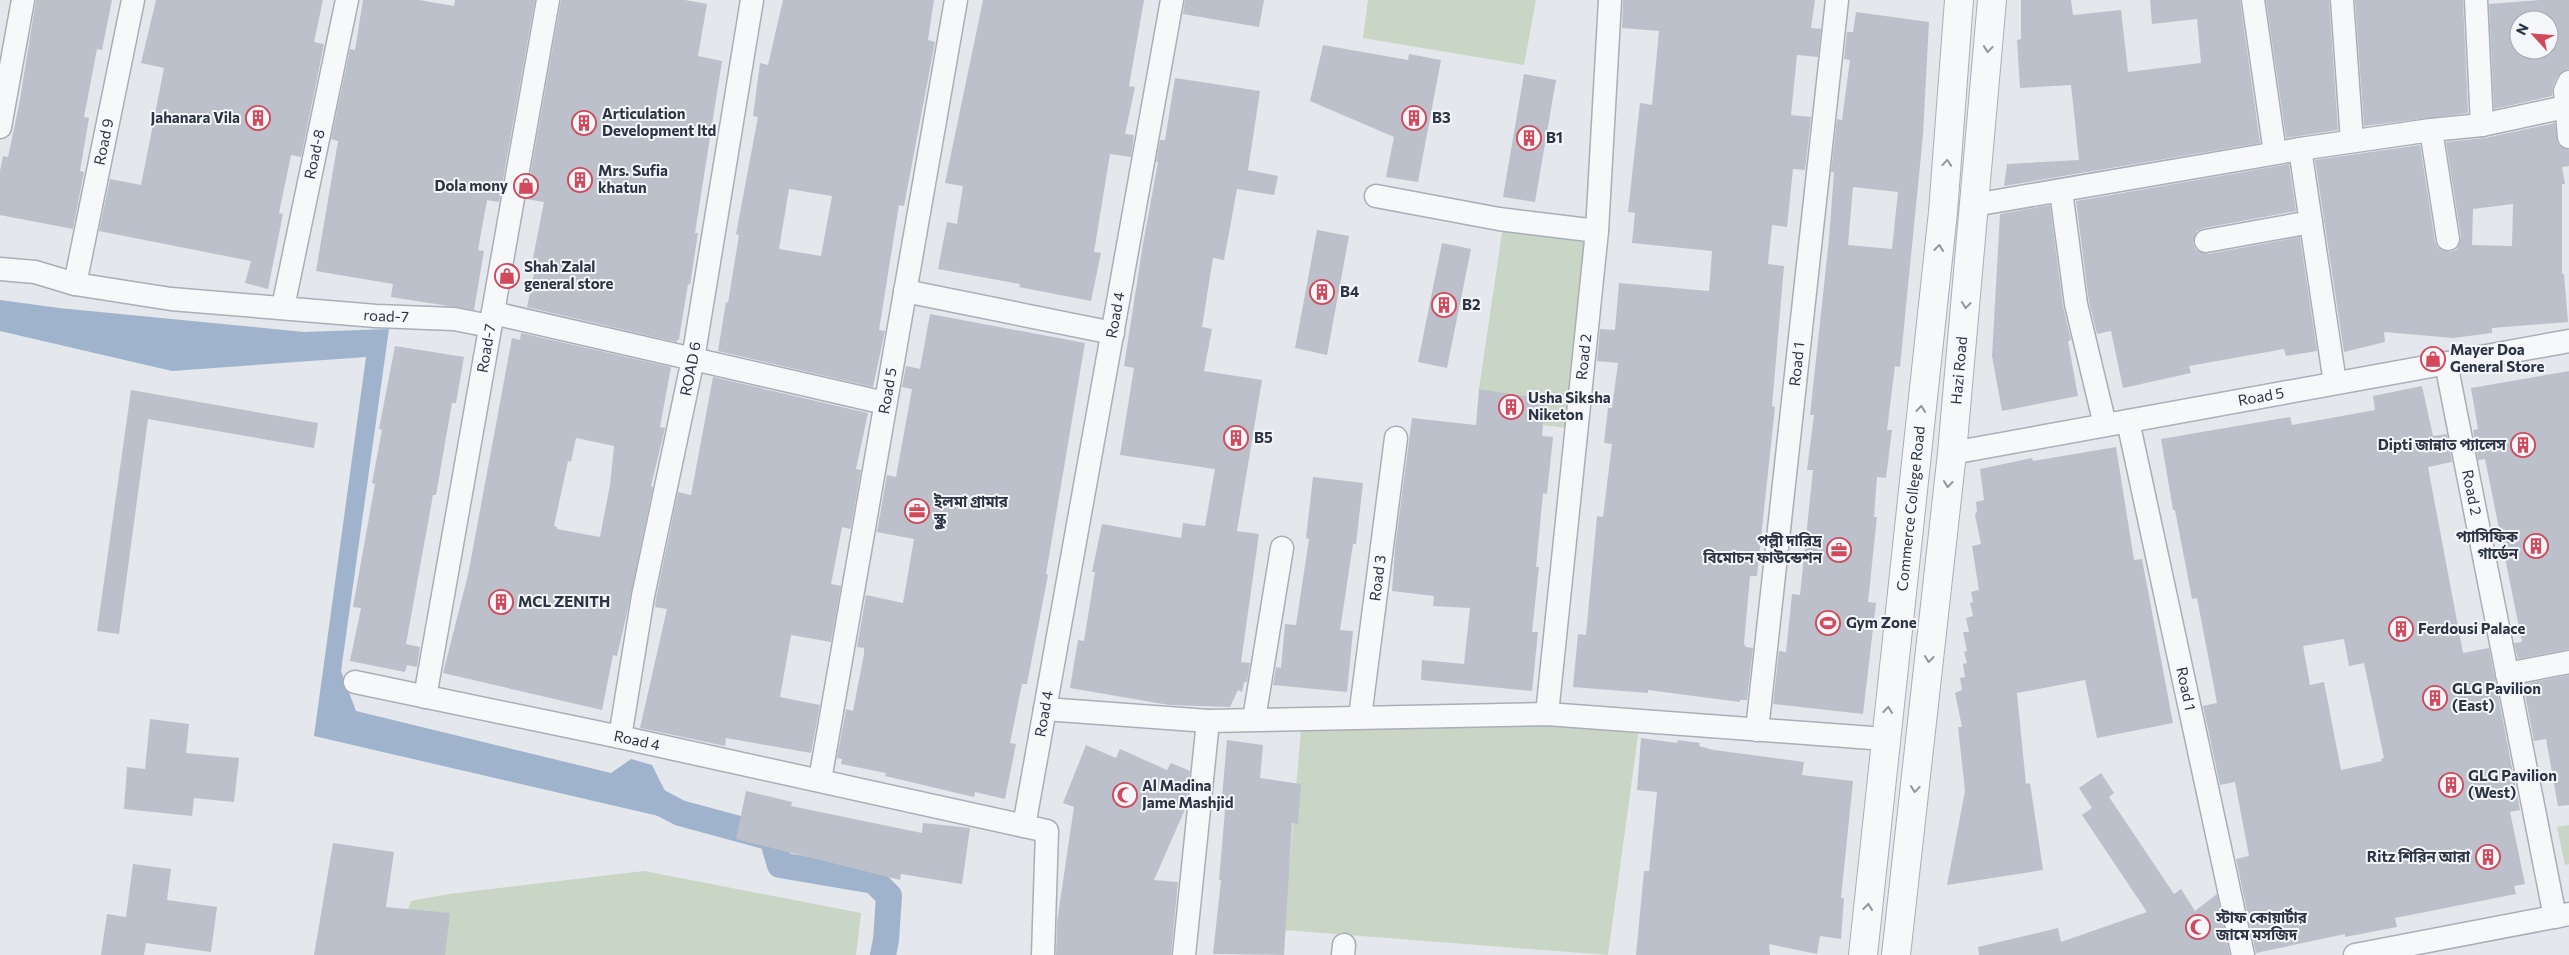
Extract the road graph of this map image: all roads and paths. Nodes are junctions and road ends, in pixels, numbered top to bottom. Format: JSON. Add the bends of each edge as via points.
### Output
{"nodes":[{"id":1,"x":23,"y":0,"type":"edge"},
{"id":2,"x":133,"y":0,"type":"edge"},
{"id":3,"x":347,"y":0,"type":"edge"},
{"id":4,"x":548,"y":0,"type":"edge"},
{"id":5,"x":752,"y":0,"type":"edge"},
{"id":6,"x":956,"y":0,"type":"edge"},
{"id":7,"x":1172,"y":0,"type":"edge"},
{"id":8,"x":1610,"y":0,"type":"edge"},
{"id":9,"x":1837,"y":0,"type":"edge"},
{"id":10,"x":1959,"y":0,"type":"edge"},
{"id":11,"x":1991,"y":0,"type":"edge"},
{"id":12,"x":2253,"y":0,"type":"edge"},
{"id":13,"x":2342,"y":0,"type":"edge"},
{"id":14,"x":2476,"y":0,"type":"edge"},
{"id":15,"x":2569,"y":82,"type":"edge"},
{"id":16,"x":2565,"y":108,"type":"junction"},
{"id":17,"x":2482,"y":125,"type":"junction"},
{"id":18,"x":0,"y":127,"type":"edge"},
{"id":19,"x":2431,"y":130,"type":"junction"},
{"id":20,"x":2569,"y":137,"type":"edge"},
{"id":21,"x":2352,"y":141,"type":"junction"},
{"id":22,"x":2300,"y":149,"type":"junction"},
{"id":23,"x":2275,"y":153,"type":"junction"},
{"id":24,"x":2061,"y":191,"type":"junction"},
{"id":25,"x":1376,"y":196,"type":"dead end"},
{"id":26,"x":1974,"y":205,"type":"junction"},
{"id":27,"x":2311,"y":222,"type":"junction"},
{"id":28,"x":1597,"y":231,"type":"junction"},
{"id":29,"x":2448,"y":239,"type":"dead end"},
{"id":30,"x":2206,"y":241,"type":"dead end"},
{"id":31,"x":0,"y":268,"type":"edge"},
{"id":32,"x":75,"y":284,"type":"junction"},
{"id":33,"x":905,"y":291,"type":"junction"},
{"id":34,"x":283,"y":307,"type":"junction"},
{"id":35,"x":492,"y":320,"type":"junction"},
{"id":36,"x":1113,"y":333,"type":"junction"},
{"id":37,"x":2569,"y":341,"type":"edge"},
{"id":38,"x":693,"y":359,"type":"junction"},
{"id":39,"x":2446,"y":363,"type":"junction"},
{"id":40,"x":2335,"y":384,"type":"junction"},
{"id":41,"x":886,"y":403,"type":"junction"},
{"id":42,"x":2128,"y":421,"type":"junction"},
{"id":43,"x":2105,"y":425,"type":"junction"},
{"id":44,"x":1396,"y":438,"type":"dead end"},
{"id":45,"x":1952,"y":453,"type":"junction"},
{"id":46,"x":1282,"y":548,"type":"dead end"},
{"id":47,"x":2569,"y":662,"type":"edge"},
{"id":48,"x":2507,"y":674,"type":"junction"},
{"id":49,"x":355,"y":682,"type":"dead end"},
{"id":50,"x":425,"y":697,"type":"junction"},
{"id":51,"x":1045,"y":709,"type":"junction"},
{"id":52,"x":1546,"y":714,"type":"junction"},
{"id":53,"x":1360,"y":717,"type":"junction"},
{"id":54,"x":1254,"y":719,"type":"junction"},
{"id":55,"x":1208,"y":720,"type":"junction"},
{"id":56,"x":1757,"y":730,"type":"junction"},
{"id":57,"x":620,"y":737,"type":"junction"},
{"id":58,"x":1885,"y":739,"type":"junction"},
{"id":59,"x":820,"y":780,"type":"junction"},
{"id":60,"x":1024,"y":826,"type":"junction"},
{"id":61,"x":2562,"y":915,"type":"edge"},
{"id":62,"x":1043,"y":955,"type":"edge"},
{"id":63,"x":1184,"y":955,"type":"edge"},
{"id":64,"x":1863,"y":955,"type":"edge"},
{"id":65,"x":1896,"y":955,"type":"edge"},
{"id":66,"x":2243,"y":955,"type":"edge"},
{"id":67,"x":2355,"y":955,"type":"edge"}],
"edges":[{"from":1,"to":18,"type":"street"},
{"from":2,"to":32,"type":"street","name":"Road 9"},
{"from":3,"to":34,"type":"street","name":"Road-8"},
{"from":4,"to":35,"type":"street","name":"Road-7"},
{"from":5,"to":38,"type":"street","name":"ROAD 6"},
{"from":6,"to":33,"type":"street","name":"Road 5"},
{"from":7,"to":36,"type":"street","name":"Road 4"},
{"from":8,"to":28,"type":"street","name":"Road 2"},
{"from":9,"to":56,"type":"street","name":"Road 1"},
{"from":58,"to":10,"type":"street","name":"Commerce College Road","one_way":true,"via":[[1943,212]]},
{"from":11,"to":26,"type":"street","name":"Hazi Road","one_way":true},
{"from":12,"to":23,"type":"street"},
{"from":13,"to":21,"type":"street"},
{"from":14,"to":17,"type":"street"},
{"from":15,"to":16,"type":"street","via":[[2565,91]]},
{"from":16,"to":17,"type":"street"},
{"from":16,"to":20,"type":"street"},
{"from":17,"to":19,"type":"street"},
{"from":19,"to":21,"type":"street"},
{"from":19,"to":29,"type":"street"},
{"from":21,"to":22,"type":"street"},
{"from":22,"to":23,"type":"street"},
{"from":22,"to":27,"type":"street"},
{"from":23,"to":24,"type":"street"},
{"from":24,"to":26,"type":"street"},
{"from":24,"to":43,"type":"street","via":[[2076,304]]},
{"from":25,"to":28,"type":"street","via":[[1500,219]]},
{"from":26,"to":45,"type":"street","name":"Hazi Road","one_way":true},
{"from":27,"to":30,"type":"street"},
{"from":27,"to":40,"type":"street"},
{"from":28,"to":52,"type":"street","name":"Road 2"},
{"from":31,"to":32,"type":"street","name":"road-7","via":[[35,272]]},
{"from":32,"to":34,"type":"street","name":"road-7","via":[[171,299]]},
{"from":33,"to":36,"type":"street"},
{"from":33,"to":41,"type":"street","name":"Road 5"},
{"from":34,"to":35,"type":"street","name":"road-7","via":[[376,316]]},
{"from":35,"to":38,"type":"street","name":"road-7"},
{"from":35,"to":50,"type":"street","name":"Road-7"},
{"from":36,"to":51,"type":"street","name":"Road 4"},
{"from":37,"to":39,"type":"street","name":"Road 5"},
{"from":38,"to":41,"type":"street","name":"road-7"},
{"from":38,"to":57,"type":"street","name":"ROAD 6","via":[[643,596]]},
{"from":39,"to":40,"type":"street","name":"Road 5"},
{"from":39,"to":48,"type":"street","name":"Road 2"},
{"from":40,"to":42,"type":"street","name":"Road 5"},
{"from":41,"to":59,"type":"street","name":"Road 5"},
{"from":42,"to":43,"type":"street","name":"Road 5"},
{"from":42,"to":66,"type":"street","name":"Road 1"},
{"from":43,"to":45,"type":"street","name":"Road 5"},
{"from":44,"to":53,"type":"street","name":"Road 3"},
{"from":45,"to":65,"type":"street","name":"Hazi Road","one_way":true},
{"from":46,"to":54,"type":"street"},
{"from":47,"to":48,"type":"street"},
{"from":48,"to":61,"type":"street","name":"Road 2"},
{"from":49,"to":50,"type":"street","name":"Road 4"},
{"from":50,"to":57,"type":"street","name":"Road 4"},
{"from":51,"to":55,"type":"street"},
{"from":51,"to":60,"type":"street","name":"Road 4"},
{"from":52,"to":53,"type":"street"},
{"from":52,"to":56,"type":"street"},
{"from":53,"to":54,"type":"street"},
{"from":54,"to":55,"type":"street"},
{"from":55,"to":63,"type":"street"},
{"from":56,"to":58,"type":"street"},
{"from":57,"to":59,"type":"street","name":"Road 4"},
{"from":64,"to":58,"type":"street","name":"Commerce College Road","one_way":true},
{"from":59,"to":60,"type":"street","name":"Road 4"},
{"from":60,"to":62,"type":"street","via":[[1047,831]]},
{"from":61,"to":67,"type":"street"}]}
